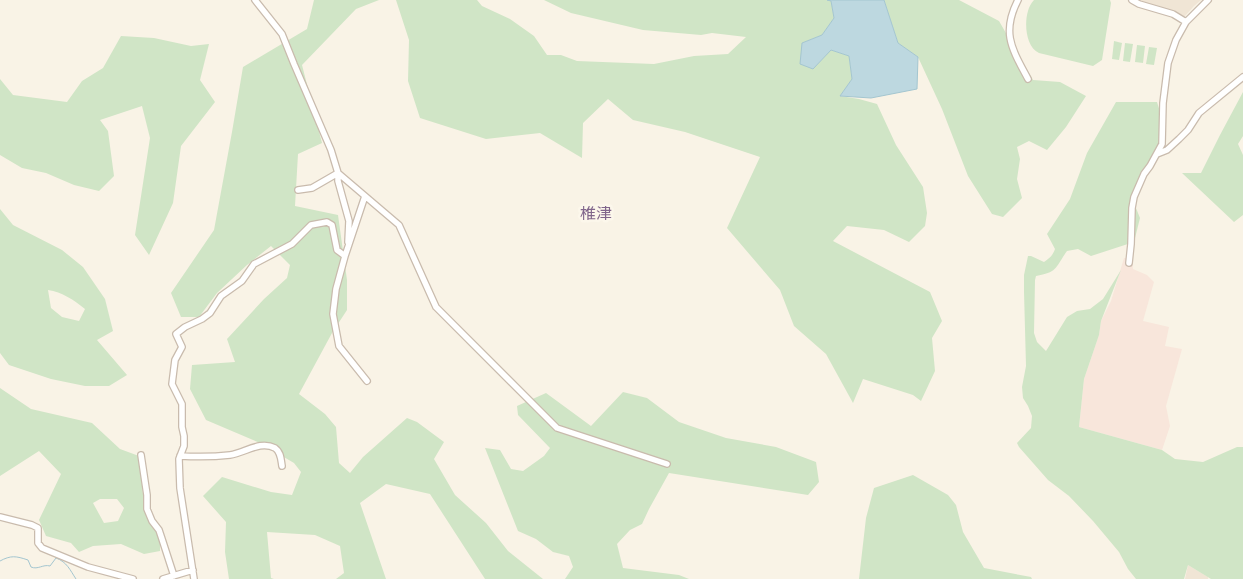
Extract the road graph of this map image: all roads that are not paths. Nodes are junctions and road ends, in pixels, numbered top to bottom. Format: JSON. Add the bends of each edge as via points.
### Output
{"nodes":[{"id":1,"x":255,"y":0,"type":"edge"},
{"id":2,"x":1018,"y":0,"type":"edge"},
{"id":3,"x":1132,"y":0,"type":"edge"},
{"id":4,"x":1208,"y":0,"type":"edge"},
{"id":5,"x":1186,"y":22,"type":"junction"},
{"id":6,"x":1243,"y":77,"type":"edge"},
{"id":7,"x":1028,"y":79,"type":"dead end"},
{"id":8,"x":1157,"y":154,"type":"junction"},
{"id":9,"x":338,"y":173,"type":"junction"},
{"id":10,"x":298,"y":190,"type":"dead end"},
{"id":11,"x":365,"y":196,"type":"junction"},
{"id":12,"x":352,"y":225,"type":"junction"},
{"id":13,"x":345,"y":256,"type":"junction"},
{"id":14,"x":1129,"y":263,"type":"dead end"},
{"id":15,"x":367,"y":381,"type":"dead end"},
{"id":16,"x":141,"y":455,"type":"dead end"},
{"id":17,"x":180,"y":456,"type":"junction"},
{"id":18,"x":667,"y":464,"type":"dead end"},
{"id":19,"x":282,"y":466,"type":"dead end"},
{"id":20,"x":0,"y":517,"type":"edge"},
{"id":21,"x":193,"y":570,"type":"junction"},
{"id":22,"x":174,"y":576,"type":"junction"},
{"id":23,"x":134,"y":579,"type":"edge"},
{"id":24,"x":163,"y":579,"type":"edge"},
{"id":25,"x":194,"y":579,"type":"edge"}],
"edges":[{"from":1,"to":9,"type":"street","via":[[282,34]]},
{"from":2,"to":7,"type":"street","via":[[1009,30],[1011,46]]},
{"from":3,"to":5,"type":"street","via":[[1173,14]]},
{"from":4,"to":5,"type":"street"},
{"from":5,"to":8,"type":"street","via":[[1168,63],[1162,144]]},
{"from":6,"to":8,"type":"street","via":[[1198,113],[1188,130],[1167,150]]},
{"from":8,"to":14,"type":"street","via":[[1134,197]]},
{"from":9,"to":10,"type":"street","via":[[312,188]]},
{"from":9,"to":11,"type":"street"},
{"from":9,"to":12,"type":"street"},
{"from":11,"to":12,"type":"street"},
{"from":11,"to":18,"type":"street","via":[[399,225],[436,307],[556,428]]},
{"from":12,"to":13,"type":"street"},
{"from":13,"to":15,"type":"street","via":[[333,314],[339,346]]},
{"from":13,"to":17,"type":"street","via":[[338,250],[332,225],[327,222],[311,225],[292,244],[254,264],[242,281],[222,296],[210,314],[176,334],[182,347],[175,360],[172,384],[182,404],[184,446]]},
{"from":16,"to":22,"type":"street","via":[[147,508],[159,530]]},
{"from":17,"to":19,"type":"street","via":[[231,455],[259,446],[270,447],[279,452]]},
{"from":17,"to":21,"type":"street","via":[[180,488]]},
{"from":20,"to":23,"type":"street","via":[[38,528],[38,543],[42,548],[81,564]]},
{"from":21,"to":22,"type":"street"},
{"from":21,"to":25,"type":"street"},
{"from":22,"to":24,"type":"street"}]}
